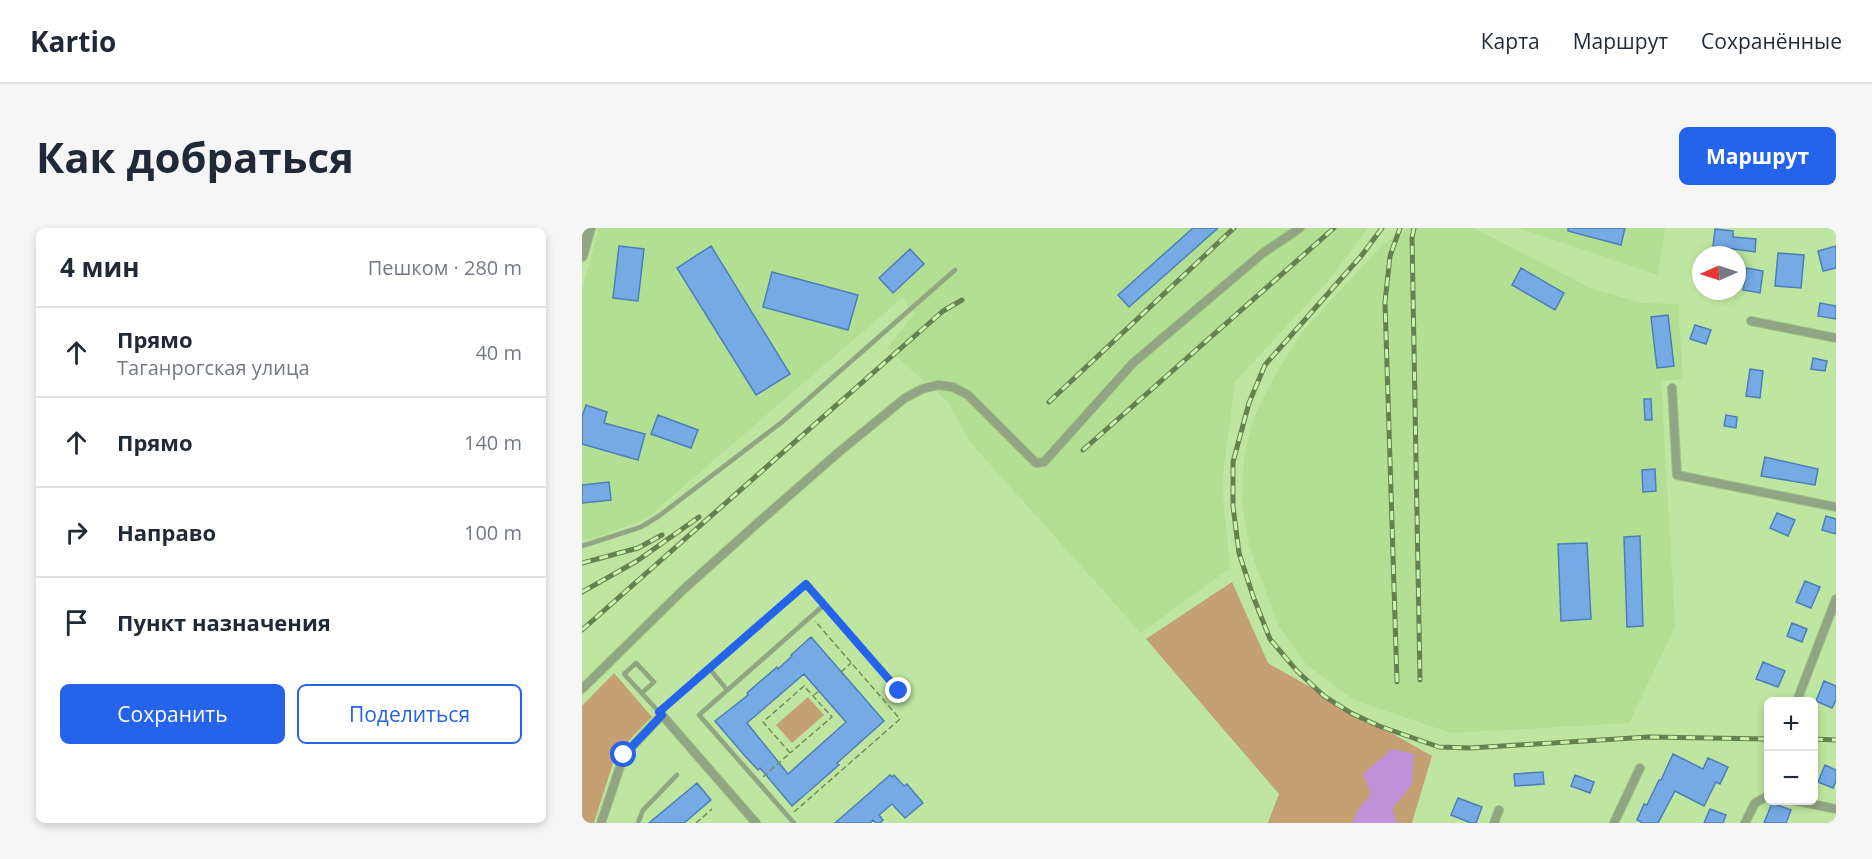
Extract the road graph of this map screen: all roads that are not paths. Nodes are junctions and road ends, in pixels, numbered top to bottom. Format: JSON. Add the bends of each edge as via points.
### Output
{"nodes":[{"id":1,"x":590,"y":228,"type":"edge"},
{"id":2,"x":1300,"y":228,"type":"edge"},
{"id":3,"x":582,"y":256,"type":"edge"},
{"id":4,"x":955,"y":270,"type":"dead end"},
{"id":5,"x":1751,"y":321,"type":"dead end"},
{"id":6,"x":1836,"y":338,"type":"edge"},
{"id":7,"x":1672,"y":388,"type":"dead end"},
{"id":8,"x":1836,"y":507,"type":"edge"},
{"id":9,"x":582,"y":546,"type":"edge"},
{"id":10,"x":1836,"y":599,"type":"edge"},
{"id":11,"x":824,"y":605,"type":"junction"},
{"id":12,"x":709,"y":668,"type":"junction"},
{"id":13,"x":582,"y":689,"type":"edge"},
{"id":14,"x":728,"y":690,"type":"junction"},
{"id":15,"x":899,"y":691,"type":"dead end"},
{"id":16,"x":642,"y":693,"type":"junction"},
{"id":17,"x":1798,"y":697,"type":"edge"},
{"id":18,"x":660,"y":713,"type":"junction"},
{"id":19,"x":1641,"y":768,"type":"dead end"},
{"id":20,"x":677,"y":775,"type":"dead end"},
{"id":21,"x":1764,"y":798,"type":"edge"},
{"id":22,"x":1814,"y":805,"type":"edge"},
{"id":23,"x":1836,"y":809,"type":"edge"},
{"id":24,"x":1498,"y":810,"type":"dead end"},
{"id":25,"x":601,"y":823,"type":"edge"},
{"id":26,"x":638,"y":823,"type":"edge"},
{"id":27,"x":756,"y":823,"type":"edge"},
{"id":28,"x":794,"y":823,"type":"edge"},
{"id":29,"x":1494,"y":823,"type":"edge"},
{"id":30,"x":1614,"y":823,"type":"edge"},
{"id":31,"x":1745,"y":823,"type":"edge"}],
"edges":[{"from":1,"to":3,"type":"street"},
{"from":2,"to":13,"type":"street","via":[[1263,254],[1133,363],[1044,462],[1036,463],[968,395],[954,387],[938,385],[905,398],[684,589]]},
{"from":4,"to":9,"type":"lane","via":[[782,422],[658,516],[641,527]]},
{"from":5,"to":6,"type":"street"},
{"from":7,"to":8,"type":"street","via":[[1677,475]]},
{"from":10,"to":17,"type":"street"},
{"from":11,"to":12,"type":"lane","via":[[806,584]]},
{"from":11,"to":14,"type":"lane"},
{"from":11,"to":15,"type":"lane"},
{"from":12,"to":14,"type":"lane"},
{"from":12,"to":18,"type":"lane"},
{"from":14,"to":28,"type":"lane","via":[[699,714]]},
{"from":16,"to":16,"type":"lane","via":[[624,674],[636,663],[654,682]]},
{"from":16,"to":18,"type":"lane"},
{"from":18,"to":25,"type":"street","via":[[624,755]]},
{"from":18,"to":27,"type":"street"},
{"from":19,"to":30,"type":"street"},
{"from":20,"to":26,"type":"lane","via":[[643,810]]},
{"from":21,"to":31,"type":"street","via":[[1755,803]]},
{"from":22,"to":23,"type":"street"},
{"from":24,"to":29,"type":"street"}]}
